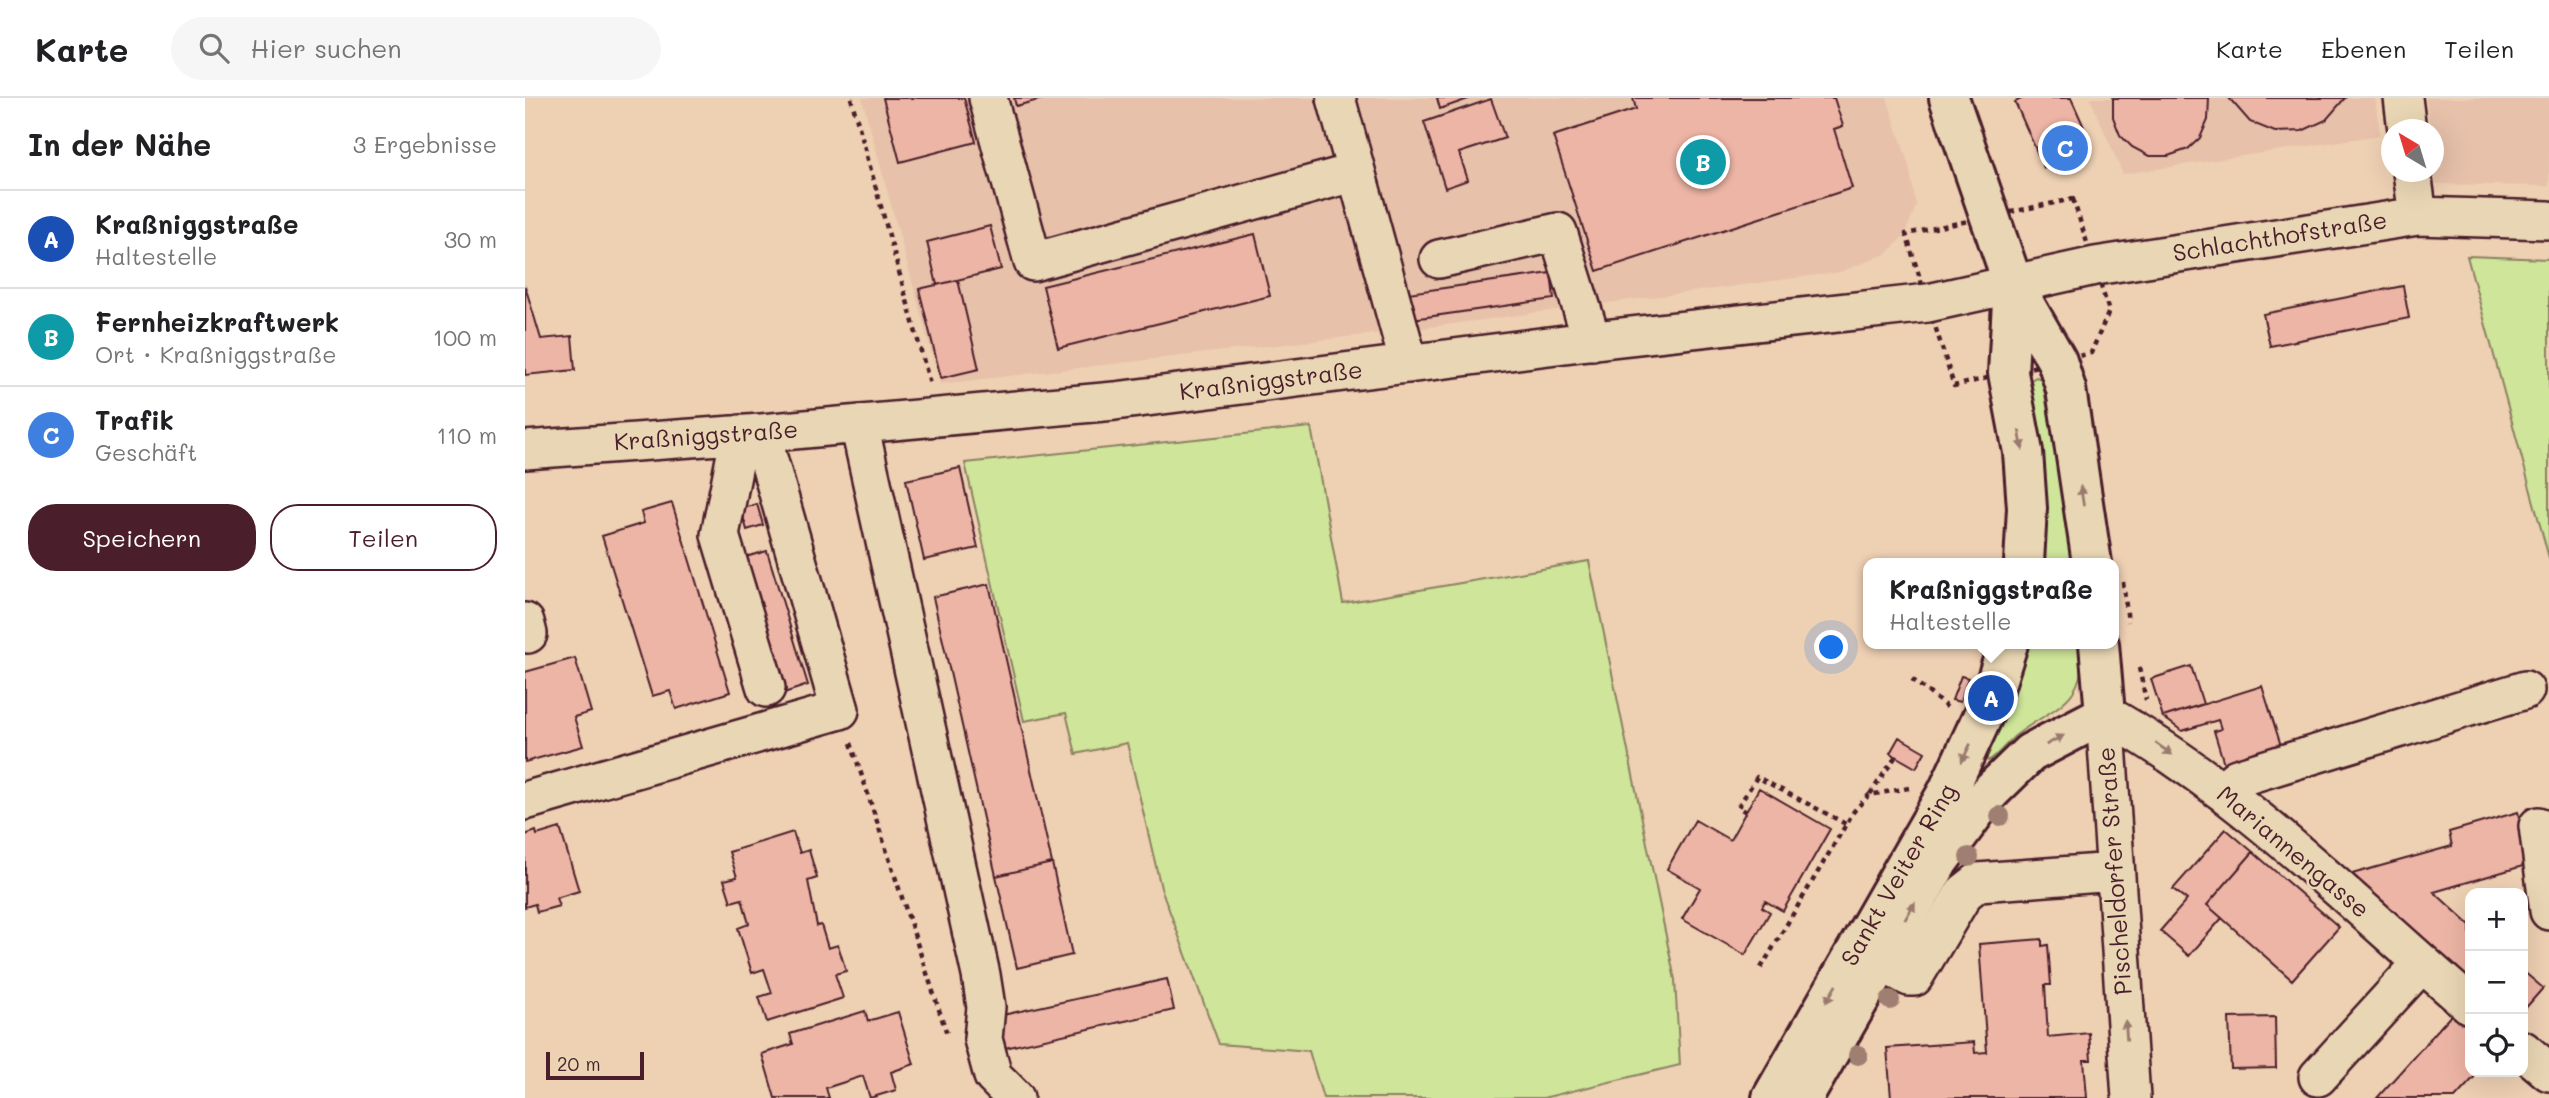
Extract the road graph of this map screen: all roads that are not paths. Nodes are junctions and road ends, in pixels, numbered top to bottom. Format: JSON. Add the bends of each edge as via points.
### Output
{"nodes":[{"id":1,"x":988,"y":98,"type":"edge"},
{"id":2,"x":1336,"y":98,"type":"edge"},
{"id":3,"x":1949,"y":98,"type":"edge"},
{"id":4,"x":2403,"y":98,"type":"edge"},
{"id":5,"x":2406,"y":119,"type":"edge"},
{"id":6,"x":1356,"y":172,"type":"junction"},
{"id":7,"x":2413,"y":182,"type":"edge"},
{"id":8,"x":2418,"y":216,"type":"junction"},
{"id":9,"x":2549,"y":219,"type":"edge"},
{"id":10,"x":1439,"y":259,"type":"dead end"},
{"id":11,"x":2013,"y":284,"type":"junction"},
{"id":12,"x":1592,"y":341,"type":"junction"},
{"id":13,"x":1409,"y":364,"type":"junction"},
{"id":14,"x":859,"y":424,"type":"junction"},
{"id":15,"x":751,"y":433,"type":"junction"},
{"id":16,"x":525,"y":450,"type":"edge"},
{"id":17,"x":2024,"y":558,"type":"edge"},
{"id":18,"x":2091,"y":558,"type":"edge"},
{"id":19,"x":2006,"y":649,"type":"edge"},
{"id":20,"x":2099,"y":649,"type":"edge"},
{"id":21,"x":766,"y":688,"type":"dead end"},
{"id":22,"x":2525,"y":690,"type":"dead end"},
{"id":23,"x":2105,"y":714,"type":"junction"},
{"id":24,"x":2222,"y":790,"type":"junction"},
{"id":25,"x":525,"y":801,"type":"edge"},
{"id":26,"x":2538,"y":826,"type":"dead end"},
{"id":27,"x":2115,"y":872,"type":"junction"},
{"id":28,"x":2549,"y":911,"type":"edge"},
{"id":29,"x":1881,"y":962,"type":"junction"},
{"id":30,"x":2422,"y":963,"type":"junction"},
{"id":31,"x":2465,"y":1000,"type":"edge"},
{"id":32,"x":2528,"y":1054,"type":"edge"},
{"id":33,"x":2549,"y":1072,"type":"edge"},
{"id":34,"x":2318,"y":1077,"type":"dead end"},
{"id":35,"x":1015,"y":1098,"type":"edge"},
{"id":36,"x":1772,"y":1098,"type":"edge"},
{"id":37,"x":1803,"y":1098,"type":"edge"},
{"id":38,"x":2131,"y":1098,"type":"edge"}],
"edges":[{"from":1,"to":6,"type":"street","via":[[1033,262]]},
{"from":2,"to":6,"type":"street"},
{"from":3,"to":11,"type":"main road"},
{"from":4,"to":5,"type":"street"},
{"from":6,"to":13,"type":"street"},
{"from":7,"to":8,"type":"street"},
{"from":8,"to":9,"type":"street","name":"Schlachthofstraße"},
{"from":8,"to":11,"type":"street","name":"Schlachthofstraße","via":[[2095,266]]},
{"from":10,"to":12,"type":"street","via":[[1558,232]]},
{"from":11,"to":12,"type":"street","name":"Kraßniggstraße","via":[[1928,303]]},
{"from":11,"to":17,"type":"main road","one_way":true,"via":[[2008,373],[2023,452]]},
{"from":18,"to":11,"type":"main road","one_way":true,"via":[[2066,389],[2057,361]]},
{"from":12,"to":13,"type":"street","name":"Kraßniggstraße"},
{"from":13,"to":14,"type":"street","name":"Kraßniggstraße","via":[[1115,401]]},
{"from":14,"to":15,"type":"street","name":"Kraßniggstraße"},
{"from":14,"to":35,"type":"street","via":[[981,975],[986,1007],[983,1039],[993,1076]]},
{"from":15,"to":16,"type":"street","name":"Kraßniggstraße"},
{"from":15,"to":21,"type":"street","via":[[720,535]]},
{"from":15,"to":25,"type":"street","via":[[840,710]]},
{"from":19,"to":36,"type":"main road","name":"Sankt Veiter Ring","one_way":true,"via":[[1991,698],[1948,791]]},
{"from":20,"to":23,"type":"main road","name":"Pischeldorfer Straße"},
{"from":22,"to":24,"type":"street","via":[[2237,778]]},
{"from":23,"to":24,"type":"street","name":"Mariannengasse","one_way":true},
{"from":23,"to":27,"type":"street","name":"Pischeldorfer Straße"},
{"from":29,"to":23,"type":"main road","name":"Sankt Veiter Ring","one_way":true,"via":[[1939,861],[1990,792],[2030,753]]},
{"from":24,"to":30,"type":"street","name":"Mariannengasse"},
{"from":26,"to":28,"type":"street"},
{"from":27,"to":29,"type":"street","via":[[1978,883],[1964,893],[1914,977]]},
{"from":38,"to":27,"type":"street","name":"Pischeldorfer Straße","one_way":true},
{"from":29,"to":37,"type":"main road","name":"Sankt Veiter Ring"},
{"from":30,"to":31,"type":"street","name":"Mariannengasse"},
{"from":30,"to":34,"type":"street"},
{"from":32,"to":33,"type":"street"}]}
